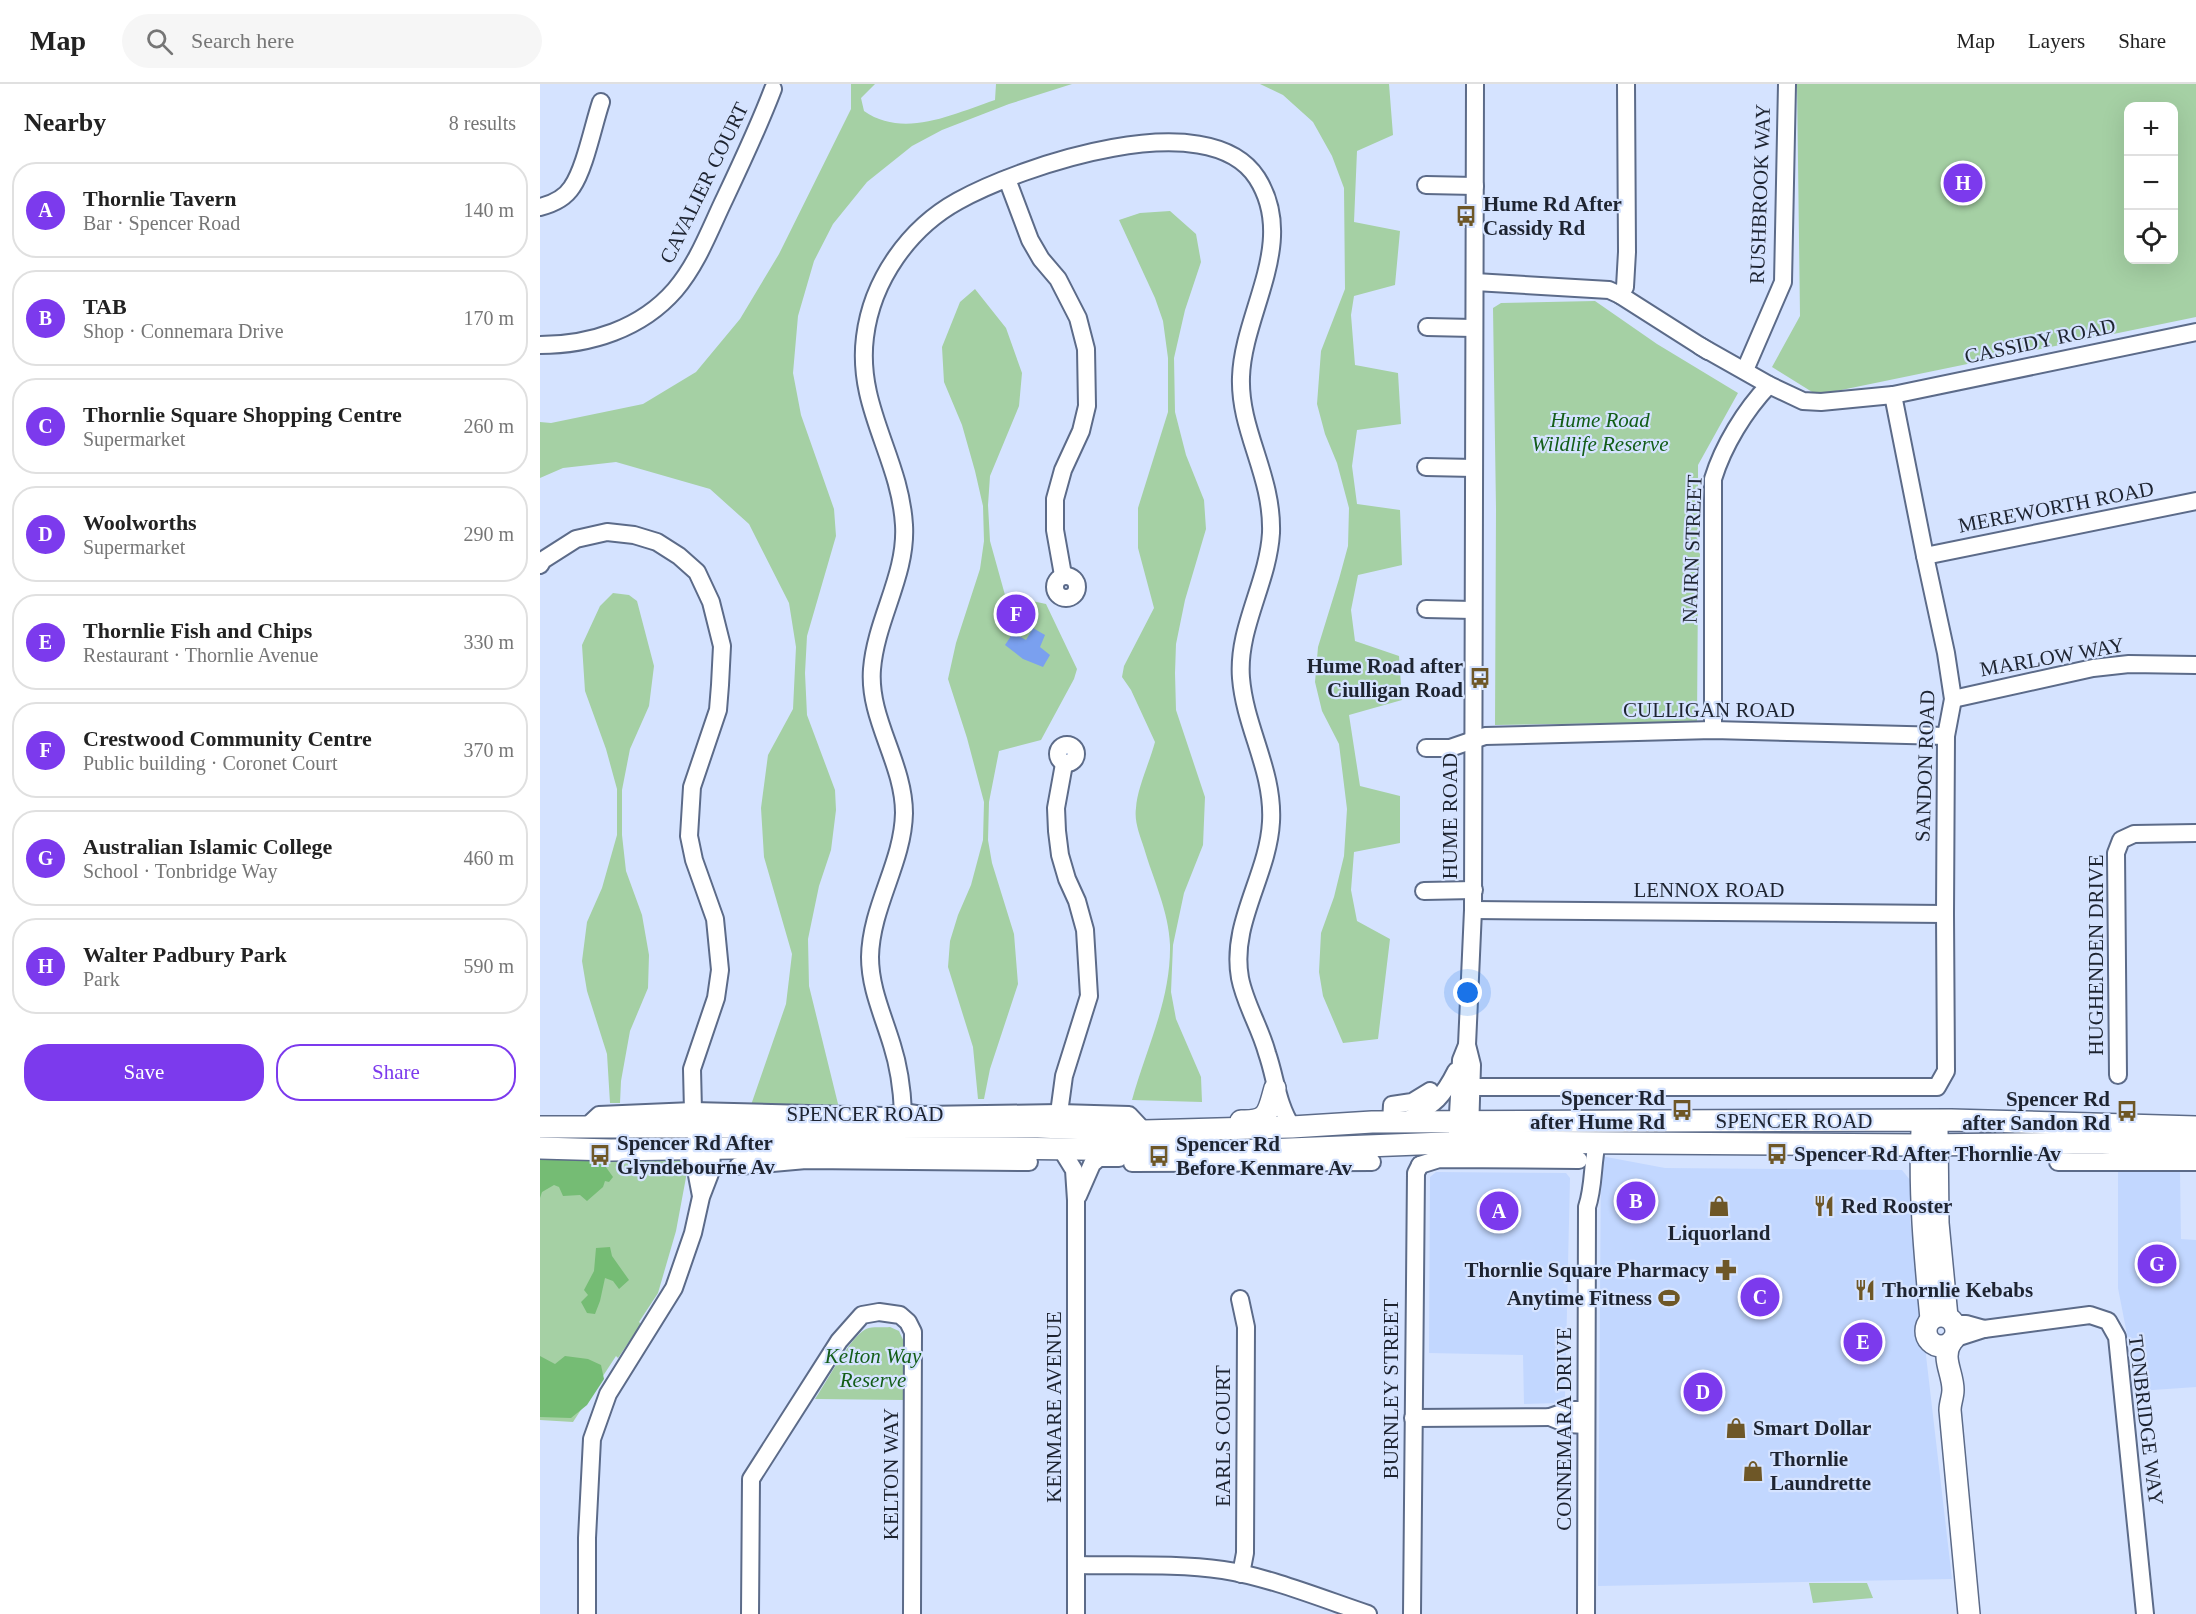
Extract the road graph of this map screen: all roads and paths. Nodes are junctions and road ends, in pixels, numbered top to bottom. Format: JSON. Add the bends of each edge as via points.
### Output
{"nodes":[{"id":1,"x":1475,"y":84,"type":"edge"},
{"id":2,"x":1626,"y":84,"type":"edge"},
{"id":3,"x":1787,"y":84,"type":"edge"},
{"id":4,"x":773,"y":89,"type":"dead end"},
{"id":5,"x":601,"y":102,"type":"dead end"},
{"id":6,"x":1007,"y":179,"type":"junction"},
{"id":7,"x":1426,"y":185,"type":"dead end"},
{"id":8,"x":1475,"y":186,"type":"junction"},
{"id":9,"x":540,"y":207,"type":"edge"},
{"id":10,"x":1475,"y":287,"type":"junction"},
{"id":11,"x":1620,"y":295,"type":"junction"},
{"id":12,"x":1427,"y":327,"type":"dead end"},
{"id":13,"x":1473,"y":328,"type":"junction"},
{"id":14,"x":2196,"y":332,"type":"edge"},
{"id":15,"x":540,"y":345,"type":"edge"},
{"id":16,"x":1700,"y":346,"type":"junction"},
{"id":17,"x":1745,"y":370,"type":"junction"},
{"id":18,"x":1767,"y":388,"type":"junction"},
{"id":19,"x":1893,"y":395,"type":"junction"},
{"id":20,"x":1426,"y":467,"type":"dead end"},
{"id":21,"x":1474,"y":468,"type":"junction"},
{"id":22,"x":2196,"y":501,"type":"edge"},
{"id":23,"x":1925,"y":556,"type":"junction"},
{"id":24,"x":540,"y":565,"type":"edge"},
{"id":25,"x":1064,"y":575,"type":"dead end"},
{"id":26,"x":1426,"y":609,"type":"dead end"},
{"id":27,"x":1473,"y":610,"type":"junction"},
{"id":28,"x":2196,"y":665,"type":"edge"},
{"id":29,"x":1953,"y":699,"type":"junction"},
{"id":30,"x":1713,"y":730,"type":"junction"},
{"id":31,"x":1946,"y":736,"type":"junction"},
{"id":32,"x":1472,"y":741,"type":"junction"},
{"id":33,"x":1426,"y":748,"type":"dead end"},
{"id":34,"x":1064,"y":764,"type":"dead end"},
{"id":35,"x":2196,"y":833,"type":"edge"},
{"id":36,"x":1473,"y":890,"type":"junction"},
{"id":37,"x":1424,"y":891,"type":"dead end"},
{"id":38,"x":1473,"y":910,"type":"junction"},
{"id":39,"x":1945,"y":914,"type":"junction"},
{"id":40,"x":1464,"y":1052,"type":"junction"},
{"id":41,"x":1946,"y":1071,"type":"joint"},
{"id":42,"x":2118,"y":1075,"type":"dead end"},
{"id":43,"x":1471,"y":1087,"type":"junction"},
{"id":44,"x":1275,"y":1088,"type":"junction"},
{"id":45,"x":1430,"y":1091,"type":"dead end"},
{"id":46,"x":903,"y":1112,"type":"junction"},
{"id":47,"x":1060,"y":1120,"type":"junction"},
{"id":48,"x":1930,"y":1121,"type":"junction"},
{"id":49,"x":701,"y":1122,"type":"junction"},
{"id":50,"x":1278,"y":1122,"type":"junction"},
{"id":51,"x":1398,"y":1122,"type":"junction"},
{"id":52,"x":1622,"y":1122,"type":"junction"},
{"id":53,"x":540,"y":1127,"type":"edge"},
{"id":54,"x":2196,"y":1127,"type":"edge"},
{"id":55,"x":1464,"y":1131,"type":"junction"},
{"id":56,"x":1597,"y":1143,"type":"junction"},
{"id":57,"x":1752,"y":1143,"type":"junction"},
{"id":58,"x":1405,"y":1144,"type":"junction"},
{"id":59,"x":1929,"y":1144,"type":"junction"},
{"id":60,"x":2016,"y":1144,"type":"junction"},
{"id":61,"x":2196,"y":1146,"type":"edge"},
{"id":62,"x":540,"y":1148,"type":"edge"},
{"id":63,"x":1141,"y":1148,"type":"junction"},
{"id":64,"x":704,"y":1149,"type":"junction"},
{"id":65,"x":1061,"y":1149,"type":"junction"},
{"id":66,"x":1576,"y":1151,"type":"junction"},
{"id":67,"x":803,"y":1154,"type":"junction"},
{"id":68,"x":990,"y":1155,"type":"junction"},
{"id":69,"x":1202,"y":1157,"type":"junction"},
{"id":70,"x":1029,"y":1162,"type":"dead end"},
{"id":71,"x":1372,"y":1162,"type":"dead end"},
{"id":72,"x":2058,"y":1162,"type":"dead end"},
{"id":73,"x":2196,"y":1162,"type":"edge"},
{"id":74,"x":1420,"y":1165,"type":"junction"},
{"id":75,"x":738,"y":1166,"type":"dead end"},
{"id":76,"x":1938,"y":1175,"type":"junction"},
{"id":77,"x":1076,"y":1200,"type":"junction"},
{"id":78,"x":1587,"y":1207,"type":"junction"},
{"id":79,"x":1934,"y":1264,"type":"junction"},
{"id":80,"x":1240,"y":1299,"type":"dead end"},
{"id":81,"x":1945,"y":1331,"type":"junction"},
{"id":82,"x":1413,"y":1418,"type":"junction"},
{"id":83,"x":1586,"y":1418,"type":"junction"},
{"id":84,"x":1076,"y":1565,"type":"junction"},
{"id":85,"x":1241,"y":1574,"type":"junction"},
{"id":86,"x":587,"y":1614,"type":"edge"},
{"id":87,"x":750,"y":1614,"type":"edge"},
{"id":88,"x":912,"y":1614,"type":"edge"},
{"id":89,"x":1076,"y":1614,"type":"edge"},
{"id":90,"x":1368,"y":1614,"type":"edge"},
{"id":91,"x":1412,"y":1614,"type":"edge"},
{"id":92,"x":1586,"y":1614,"type":"edge"},
{"id":93,"x":1969,"y":1614,"type":"edge"},
{"id":94,"x":2145,"y":1614,"type":"edge"}],
"edges":[{"from":1,"to":8,"type":"street","name":"HUME ROAD"},
{"from":2,"to":11,"type":"street","via":[[1627,252],[1625,287]]},
{"from":3,"to":17,"type":"street","name":"RUSHBROOK WAY","via":[[1783,282]]},
{"from":4,"to":15,"type":"street","name":"CAVALIER COURT","via":[[697,257],[675,290],[643,318],[604,336],[565,345]]},
{"from":5,"to":9,"type":"street","via":[[571,189],[560,199]]},
{"from":6,"to":25,"type":"street","via":[[1030,240],[1058,279],[1078,318],[1086,349],[1087,406],[1055,499],[1055,530]]},
{"from":6,"to":44,"type":"street","via":[[1124,146],[1188,143],[1233,156],[1247,166],[1264,192],[1270,212],[1270,258],[1246,334],[1240,386],[1270,506],[1267,558],[1241,655],[1241,676],[1249,717],[1267,771],[1271,823],[1267,850],[1247,906],[1239,974],[1267,1049]]},
{"from":6,"to":46,"type":"street","via":[[937,213],[908,240],[889,268],[873,304],[865,336],[868,401],[899,483],[905,534],[900,568],[876,644],[871,675],[878,715],[901,785],[904,814],[899,846],[878,905],[870,950],[874,991],[901,1078]]},
{"from":7,"to":8,"type":"street"},
{"from":8,"to":10,"type":"street","name":"HUME ROAD"},
{"from":10,"to":11,"type":"street","name":"CASSIDY ROAD","via":[[1488,292],[1521,286],[1596,288]]},
{"from":10,"to":13,"type":"street","name":"HUME ROAD"},
{"from":11,"to":16,"type":"street","name":"CASSIDY ROAD"},
{"from":12,"to":13,"type":"street"},
{"from":13,"to":21,"type":"street","name":"HUME ROAD"},
{"from":14,"to":19,"type":"street","name":"CASSIDY ROAD"},
{"from":16,"to":17,"type":"street","name":"CASSIDY ROAD"},
{"from":16,"to":18,"type":"street","name":"CASSIDY ROAD"},
{"from":17,"to":18,"type":"street","name":"CASSIDY ROAD"},
{"from":18,"to":19,"type":"street","name":"CASSIDY ROAD","via":[[1806,411],[1819,414]]},
{"from":18,"to":30,"type":"street","name":"NAIRN STREET","via":[[1742,421],[1717,464],[1713,479]]},
{"from":19,"to":23,"type":"street","name":"SANDON ROAD"},
{"from":20,"to":21,"type":"street"},
{"from":21,"to":27,"type":"street","name":"HUME ROAD"},
{"from":22,"to":23,"type":"street","name":"MEREWORTH ROAD"},
{"from":23,"to":29,"type":"street","name":"SANDON ROAD"},
{"from":24,"to":49,"type":"street","via":[[576,539],[607,532],[634,535],[657,542],[680,556],[697,572],[711,602],[722,646],[720,685],[717,710],[692,787],[689,836],[715,919],[720,970],[716,998],[692,1069]]},
{"from":26,"to":27,"type":"street"},
{"from":27,"to":32,"type":"street","name":"HUME ROAD"},
{"from":28,"to":29,"type":"street","name":"MARLOW WAY","via":[[2093,668]]},
{"from":29,"to":31,"type":"street","name":"SANDON ROAD"},
{"from":30,"to":31,"type":"street","name":"CULLIGAN ROAD"},
{"from":30,"to":32,"type":"street","name":"CULLIGAN ROAD","via":[[1485,736]]},
{"from":31,"to":39,"type":"street","name":"SANDON ROAD"},
{"from":32,"to":33,"type":"street","name":"HUME ROAD","via":[[1450,748]]},
{"from":32,"to":36,"type":"street","name":"HUME ROAD"},
{"from":34,"to":47,"type":"street","via":[[1056,808],[1057,831],[1060,855],[1085,930],[1089,996],[1064,1076]]},
{"from":35,"to":42,"type":"street","name":"HUGHENDEN DRIVE","via":[[2134,834],[2121,840],[2116,854]]},
{"from":36,"to":37,"type":"street","name":"HUME ROAD"},
{"from":36,"to":38,"type":"street","name":"HUME ROAD"},
{"from":38,"to":39,"type":"street","name":"LENNOX ROAD"},
{"from":38,"to":40,"type":"street","name":"HUME ROAD"},
{"from":39,"to":41,"type":"street","name":"SANDON ROAD"},
{"from":40,"to":43,"type":"street","name":"HUME ROAD","via":[[1472,1065]]},
{"from":40,"to":51,"type":"street","name":"HUME ROAD","via":[[1436,1103]]},
{"from":40,"to":55,"type":"street","name":"HUME ROAD"},
{"from":41,"to":43,"type":"street","name":"SPENCER ROAD","via":[[1937,1087]]},
{"from":43,"to":55,"type":"street","name":"HUME ROAD"},
{"from":44,"to":50,"type":"main road"},
{"from":44,"to":50,"type":"street","via":[[1281,1111]]},
{"from":45,"to":51,"type":"street","via":[[1412,1102],[1392,1105]]},
{"from":46,"to":47,"type":"street","name":"SPENCER ROAD"},
{"from":46,"to":49,"type":"street","name":"SPENCER ROAD"},
{"from":47,"to":49,"type":"main road","name":"SPENCER ROAD"},
{"from":47,"to":63,"type":"main road","name":"SPENCER ROAD"},
{"from":47,"to":69,"type":"main road","via":[[1083,1136],[1198,1138]]},
{"from":48,"to":52,"type":"main road","name":"SPENCER ROAD"},
{"from":48,"to":54,"type":"main road","name":"SPENCER ROAD"},
{"from":48,"to":59,"type":"main road"},
{"from":49,"to":53,"type":"main road","name":"SPENCER ROAD","via":[[584,1129]]},
{"from":49,"to":64,"type":"street"},
{"from":50,"to":51,"type":"main road","name":"SPENCER ROAD"},
{"from":50,"to":58,"type":"main road","via":[[1281,1137],[1296,1142],[1384,1138]]},
{"from":50,"to":63,"type":"main road","name":"SPENCER ROAD","via":[[1165,1131]]},
{"from":51,"to":55,"type":"main road","name":"SPENCER ROAD"},
{"from":52,"to":55,"type":"main road","name":"SPENCER ROAD"},
{"from":52,"to":57,"type":"main road","via":[[1641,1130],[1742,1131]]},
{"from":55,"to":58,"type":"main road","name":"SPENCER ROAD"},
{"from":55,"to":66,"type":"main road","name":"SPENCER ROAD"},
{"from":56,"to":57,"type":"main road","name":"SPENCER ROAD"},
{"from":56,"to":66,"type":"main road","name":"SPENCER ROAD"},
{"from":56,"to":78,"type":"street","name":"CONNEMARA DRIVE","via":[[1592,1195]]},
{"from":57,"to":59,"type":"main road","name":"SPENCER ROAD"},
{"from":58,"to":69,"type":"main road","name":"SPENCER ROAD","via":[[1235,1151]]},
{"from":58,"to":74,"type":"street"},
{"from":59,"to":60,"type":"main road","name":"SPENCER ROAD"},
{"from":59,"to":76,"type":"main road"},
{"from":59,"to":79,"type":"main road","via":[[1923,1214]]},
{"from":60,"to":61,"type":"main road","name":"SPENCER ROAD"},
{"from":60,"to":76,"type":"main road","via":[[2006,1151],[1959,1157],[1947,1163]]},
{"from":62,"to":64,"type":"main road","name":"SPENCER ROAD"},
{"from":63,"to":65,"type":"main road","name":"SPENCER ROAD"},
{"from":63,"to":69,"type":"main road","name":"SPENCER ROAD"},
{"from":63,"to":77,"type":"street","name":"KENMARE AVENUE","via":[[1129,1158],[1099,1158],[1092,1164]]},
{"from":64,"to":67,"type":"main road","name":"SPENCER ROAD"},
{"from":64,"to":86,"type":"street","via":[[711,1171],[674,1288],[608,1394],[592,1439]]},
{"from":65,"to":68,"type":"main road","name":"SPENCER ROAD"},
{"from":65,"to":77,"type":"street","name":"KENMARE AVENUE","via":[[1074,1170]]},
{"from":66,"to":74,"type":"street","name":"SPENCER ROAD","via":[[1439,1159]]},
{"from":66,"to":78,"type":"street","name":"CONNEMARA DRIVE"},
{"from":67,"to":68,"type":"main road","name":"SPENCER ROAD"},
{"from":67,"to":75,"type":"street","name":"SPENCER ROAD"},
{"from":68,"to":70,"type":"street","name":"SPENCER ROAD"},
{"from":69,"to":71,"type":"street","name":"SPENCER ROAD"},
{"from":72,"to":73,"type":"street"},
{"from":74,"to":82,"type":"street","name":"BURNLEY STREET","via":[[1416,1173]]},
{"from":76,"to":79,"type":"main road"},
{"from":77,"to":84,"type":"street","name":"KENMARE AVENUE"},
{"from":78,"to":83,"type":"street","name":"CONNEMARA DRIVE"},
{"from":79,"to":81,"type":"main road"},
{"from":80,"to":85,"type":"street","name":"EARLS COURT","via":[[1246,1327],[1245,1553]]},
{"from":81,"to":93,"type":"main road"},
{"from":81,"to":94,"type":"street","name":"TONBRIDGE WAY","via":[[1966,1324],[1984,1329],[2090,1315],[2108,1321],[2117,1337]]},
{"from":82,"to":83,"type":"street","via":[[1550,1417],[1567,1424]]},
{"from":82,"to":91,"type":"street","name":"BURNLEY STREET"},
{"from":83,"to":92,"type":"street","name":"CONNEMARA DRIVE"},
{"from":84,"to":85,"type":"street","via":[[1203,1567]]},
{"from":84,"to":89,"type":"street","name":"KENMARE AVENUE"},
{"from":85,"to":90,"type":"street"},
{"from":87,"to":88,"type":"street","name":"KELTON WAY","via":[[751,1479],[839,1341],[862,1315],[879,1312],[900,1316],[913,1332]]}]}
